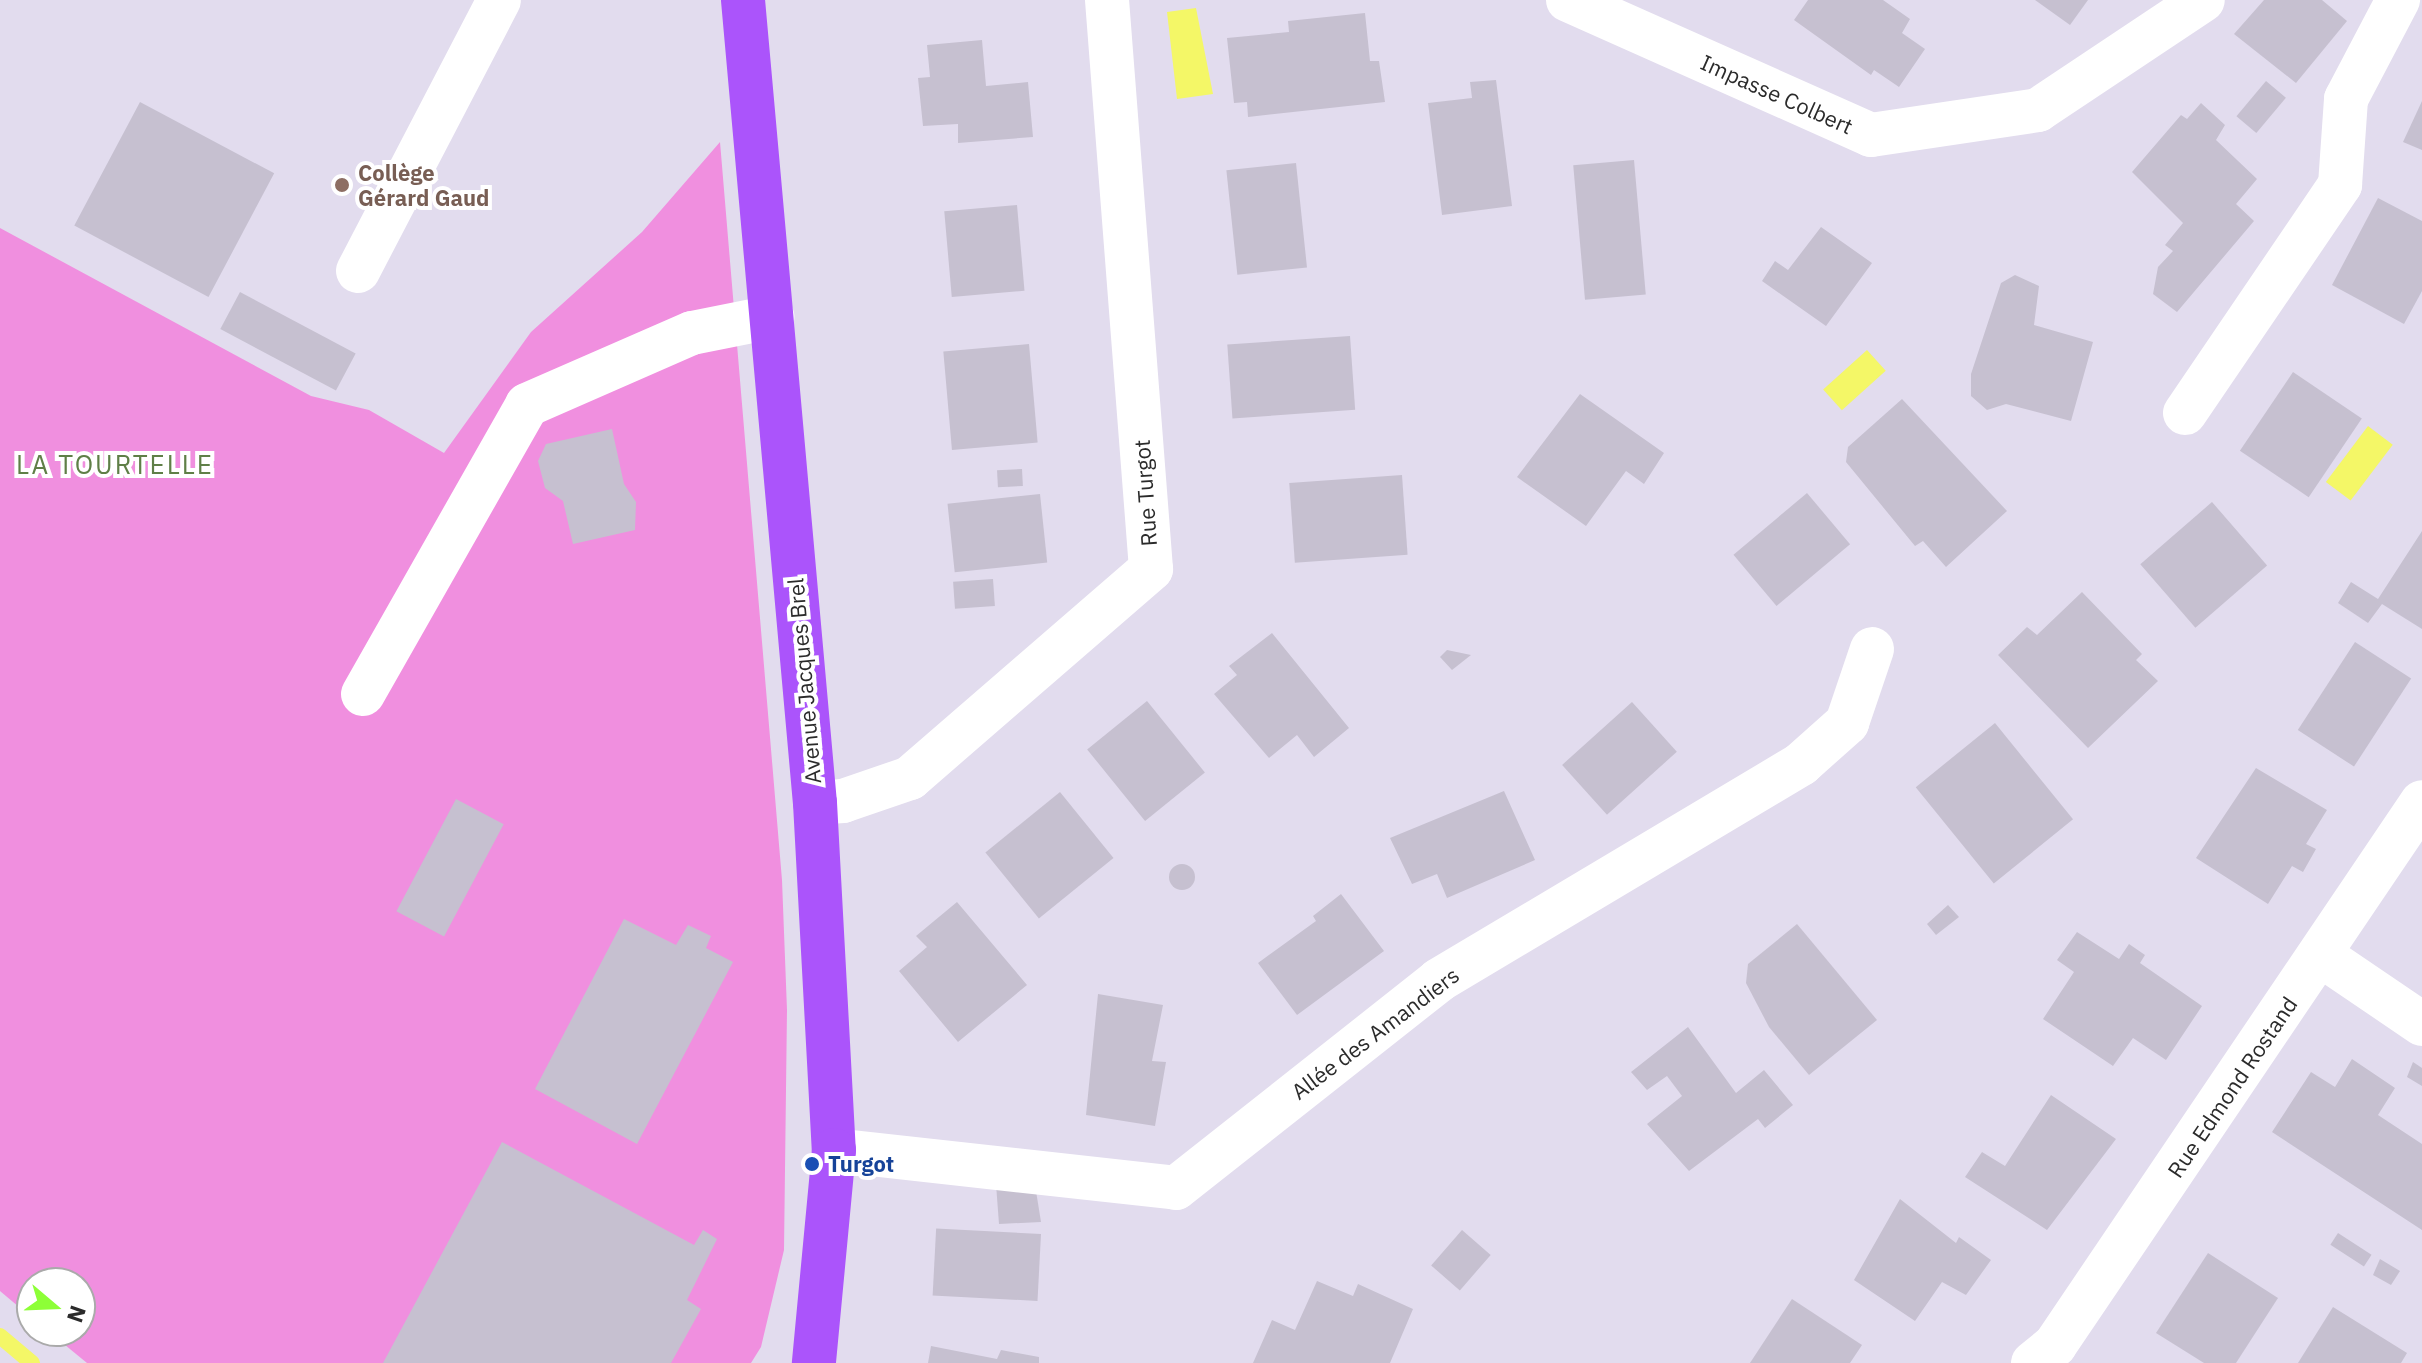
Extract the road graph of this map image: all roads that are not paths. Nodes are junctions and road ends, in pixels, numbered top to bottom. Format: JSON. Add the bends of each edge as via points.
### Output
{"nodes":[{"id":1,"x":499,"y":0,"type":"edge"},
{"id":2,"x":743,"y":0,"type":"edge"},
{"id":3,"x":1107,"y":0,"type":"edge"},
{"id":4,"x":1568,"y":0,"type":"edge"},
{"id":5,"x":2203,"y":0,"type":"edge"},
{"id":6,"x":2398,"y":0,"type":"edge"},
{"id":7,"x":358,"y":271,"type":"dead end"},
{"id":8,"x":772,"y":317,"type":"junction"},
{"id":9,"x":2185,"y":413,"type":"dead end"},
{"id":10,"x":1872,"y":649,"type":"dead end"},
{"id":11,"x":363,"y":694,"type":"dead end"},
{"id":12,"x":2422,"y":802,"type":"edge"},
{"id":13,"x":815,"y":803,"type":"junction"},
{"id":14,"x":2322,"y":956,"type":"junction"},
{"id":15,"x":2422,"y":1024,"type":"edge"},
{"id":16,"x":834,"y":1150,"type":"junction"},
{"id":17,"x":2056,"y":1357,"type":"edge"},
{"id":18,"x":814,"y":1363,"type":"edge"}],
"edges":[{"from":1,"to":7,"type":"street"},
{"from":2,"to":8,"type":"main road","name":"Avenue Jacques Brel"},
{"from":3,"to":13,"type":"street","name":"Rue Turgot","via":[[1151,569],[910,778],[843,801]]},
{"from":4,"to":5,"type":"street","name":"Impasse Colbert","via":[[1871,135],[2038,110]]},
{"from":6,"to":9,"type":"street","via":[[2346,99],[2340,185]]},
{"from":8,"to":11,"type":"street","via":[[692,333],[527,405]]},
{"from":8,"to":13,"type":"main road","name":"Avenue Jacques Brel"},
{"from":10,"to":16,"type":"street","name":"Allée des Amandiers","via":[[1847,723],[1801,764],[1439,980],[1176,1188]]},
{"from":12,"to":14,"type":"street","name":"Rue Edmond Rostand"},
{"from":13,"to":16,"type":"main road","name":"Avenue Jacques Brel"},
{"from":14,"to":15,"type":"street"},
{"from":14,"to":17,"type":"street","name":"Rue Edmond Rostand"},
{"from":16,"to":18,"type":"main road","name":"Avenue Jacques Brel"}]}
